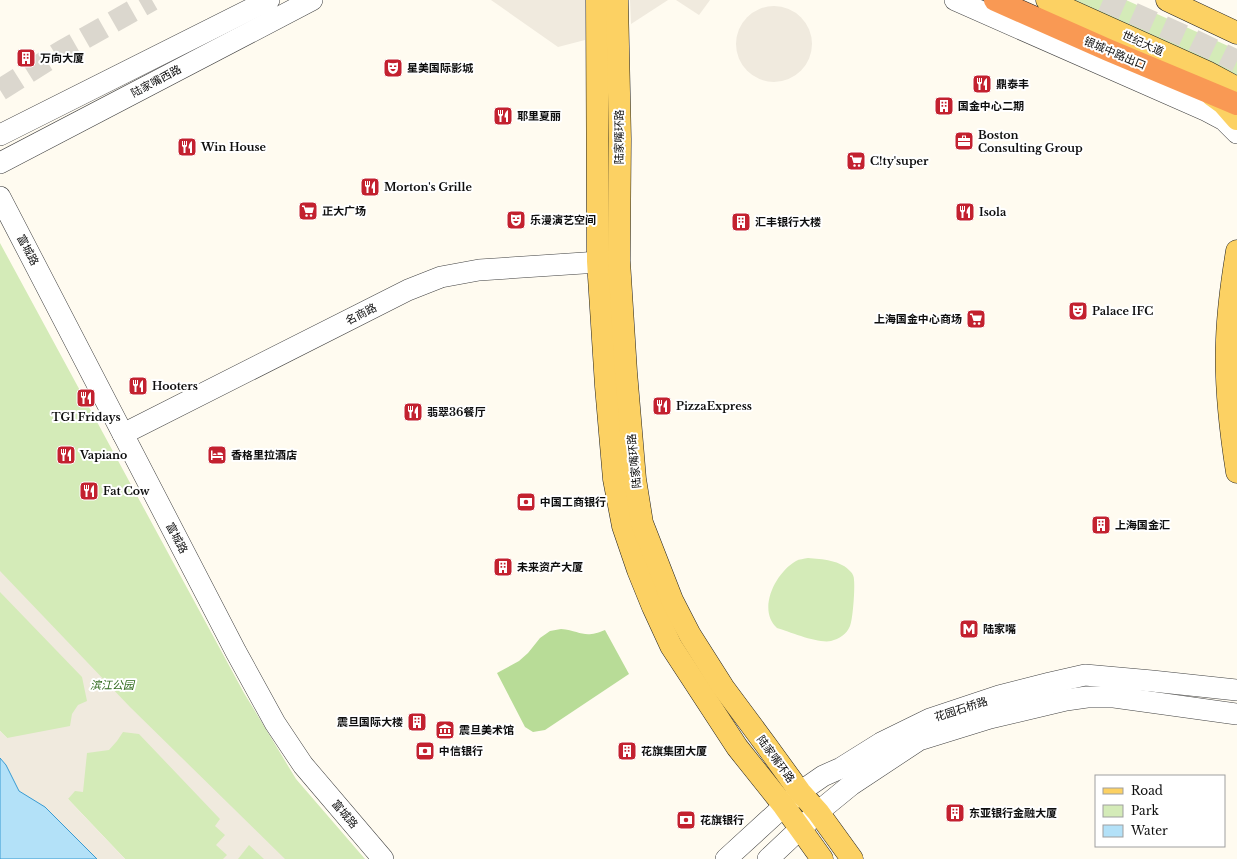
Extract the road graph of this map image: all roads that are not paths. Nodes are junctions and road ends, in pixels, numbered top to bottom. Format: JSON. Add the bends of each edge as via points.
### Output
{"nodes":[{"id":1,"x":269,"y":0,"type":"edge"},
{"id":2,"x":312,"y":0,"type":"edge"},
{"id":3,"x":596,"y":0,"type":"edge"},
{"id":4,"x":617,"y":0,"type":"edge"},
{"id":5,"x":955,"y":0,"type":"edge"},
{"id":6,"x":995,"y":0,"type":"edge"},
{"id":7,"x":1047,"y":0,"type":"edge"},
{"id":8,"x":1167,"y":0,"type":"edge"},
{"id":9,"x":1237,"y":33,"type":"edge"},
{"id":10,"x":1237,"y":88,"type":"edge"},
{"id":11,"x":1208,"y":92,"type":"junction"},
{"id":12,"x":1237,"y":104,"type":"edge"},
{"id":13,"x":1237,"y":119,"type":"edge"},
{"id":14,"x":1237,"y":133,"type":"edge"},
{"id":15,"x":0,"y":135,"type":"edge"},
{"id":16,"x":0,"y":163,"type":"edge"},
{"id":17,"x":0,"y":197,"type":"edge"},
{"id":18,"x":1237,"y":251,"type":"edge"},
{"id":19,"x":598,"y":261,"type":"junction"},
{"id":20,"x":619,"y":261,"type":"junction"},
{"id":21,"x":123,"y":434,"type":"junction"},
{"id":22,"x":1237,"y":472,"type":"edge"},
{"id":23,"x":1237,"y":690,"type":"edge"},
{"id":24,"x":1237,"y":714,"type":"edge"},
{"id":25,"x":792,"y":799,"type":"junction"},
{"id":26,"x":818,"y":812,"type":"junction"},
{"id":27,"x":800,"y":829,"type":"junction"},
{"id":28,"x":383,"y":859,"type":"edge"},
{"id":29,"x":726,"y":859,"type":"edge"},
{"id":30,"x":768,"y":859,"type":"edge"},
{"id":31,"x":822,"y":859,"type":"edge"},
{"id":32,"x":852,"y":859,"type":"edge"}],
"edges":[{"from":1,"to":15,"type":"street","name":"陆家嘴西路"},
{"from":2,"to":16,"type":"street","name":"陆家嘴西路"},
{"from":3,"to":19,"type":"main road","name":"陆家嘴环路"},
{"from":4,"to":20,"type":"main road","name":"陆家嘴环路"},
{"from":5,"to":14,"type":"street","via":[[1207,111],[1224,120]]},
{"from":6,"to":11,"type":"highway","name":"银城中路出口"},
{"from":7,"to":10,"type":"main road","name":"世纪大道"},
{"from":8,"to":9,"type":"main road"},
{"from":11,"to":12,"type":"highway","name":"银城中路出口"},
{"from":11,"to":13,"type":"main road","via":[[1223,103]]},
{"from":17,"to":21,"type":"street","name":"富城路"},
{"from":18,"to":22,"type":"main road","via":[[1227,340],[1227,391]]},
{"from":19,"to":20,"type":"street","name":"名商路"},
{"from":19,"to":21,"type":"street","name":"名商路","via":[[479,270],[441,277],[408,290]]},
{"from":19,"to":25,"type":"main road","name":"陆家嘴环路","via":[[614,480],[623,526],[638,570],[670,646],[737,747]]},
{"from":20,"to":25,"type":"main road","name":"陆家嘴环路","via":[[626,372],[642,523],[672,600],[690,635],[723,687],[766,745]]},
{"from":21,"to":28,"type":"street","name":"富城路","via":[[275,723],[303,764]]},
{"from":23,"to":25,"type":"street","name":"花园石桥路","via":[[1084,676],[1050,683],[999,696],[930,719],[881,742],[841,768],[822,776]]},
{"from":24,"to":26,"type":"street","name":"花园石桥路","via":[[1114,697],[1087,697],[990,718],[919,740],[851,785]]},
{"from":25,"to":26,"type":"main road","name":"陆家嘴环路"},
{"from":25,"to":27,"type":"main road","name":"陆家嘴环路"},
{"from":25,"to":29,"type":"street","name":"花园石桥路"},
{"from":26,"to":27,"type":"street","name":"花园石桥路"},
{"from":26,"to":32,"type":"main road","name":"陆家嘴环路"},
{"from":27,"to":30,"type":"street","name":"花园石桥路"},
{"from":27,"to":31,"type":"main road","name":"陆家嘴环路"}]}
